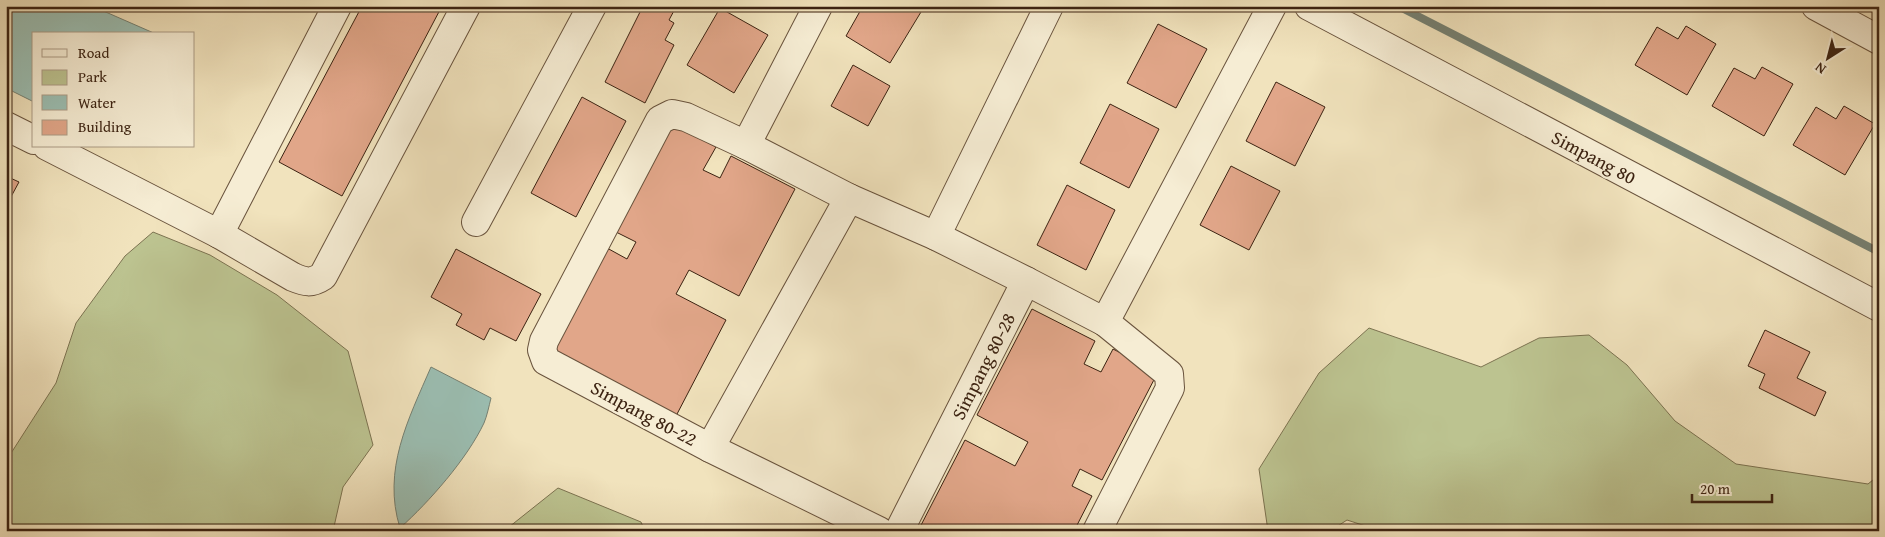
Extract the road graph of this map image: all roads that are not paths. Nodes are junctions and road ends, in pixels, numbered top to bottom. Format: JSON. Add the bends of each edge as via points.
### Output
{"nodes":[{"id":1,"x":337,"y":6,"type":"edge"},
{"id":2,"x":466,"y":6,"type":"edge"},
{"id":3,"x":592,"y":6,"type":"edge"},
{"id":4,"x":818,"y":6,"type":"edge"},
{"id":5,"x":1049,"y":6,"type":"edge"},
{"id":6,"x":1272,"y":6,"type":"edge"},
{"id":7,"x":1309,"y":6,"type":"edge"},
{"id":8,"x":1816,"y":6,"type":"edge"},
{"id":9,"x":1879,"y":40,"type":"edge"},
{"id":10,"x":6,"y":126,"type":"edge"},
{"id":11,"x":32,"y":139,"type":"edge"},
{"id":12,"x":746,"y":145,"type":"junction"},
{"id":13,"x":50,"y":148,"type":"edge"},
{"id":14,"x":849,"y":198,"type":"junction"},
{"id":15,"x":476,"y":222,"type":"dead end"},
{"id":16,"x":219,"y":234,"type":"junction"},
{"id":17,"x":936,"y":236,"type":"junction"},
{"id":18,"x":1026,"y":280,"type":"junction"},
{"id":19,"x":1879,"y":307,"type":"edge"},
{"id":20,"x":1105,"y":322,"type":"junction"},
{"id":21,"x":710,"y":448,"type":"junction"},
{"id":22,"x":879,"y":531,"type":"edge"},
{"id":23,"x":900,"y":531,"type":"edge"},
{"id":24,"x":1097,"y":531,"type":"edge"}],
"edges":[{"from":1,"to":16,"type":"street"},
{"from":2,"to":16,"type":"street","via":[[322,276],[307,282],[293,277]]},
{"from":3,"to":15,"type":"street"},
{"from":4,"to":12,"type":"street"},
{"from":5,"to":17,"type":"street"},
{"from":6,"to":20,"type":"street"},
{"from":7,"to":19,"type":"street","name":"Simpang 80"},
{"from":8,"to":9,"type":"street"},
{"from":10,"to":11,"type":"street"},
{"from":12,"to":14,"type":"street","name":"Simpang 80-22"},
{"from":12,"to":21,"type":"street","name":"Simpang 80-22","via":[[686,117],[672,114],[660,120],[542,350],[546,361]]},
{"from":13,"to":16,"type":"street"},
{"from":14,"to":17,"type":"street"},
{"from":14,"to":21,"type":"street","name":"Simpang 80-22"},
{"from":17,"to":18,"type":"street"},
{"from":18,"to":20,"type":"street"},
{"from":18,"to":23,"type":"street","name":"Simpang 80-28"},
{"from":20,"to":24,"type":"street","via":[[1163,367],[1169,374],[1170,388]]},
{"from":21,"to":22,"type":"street"}]}
